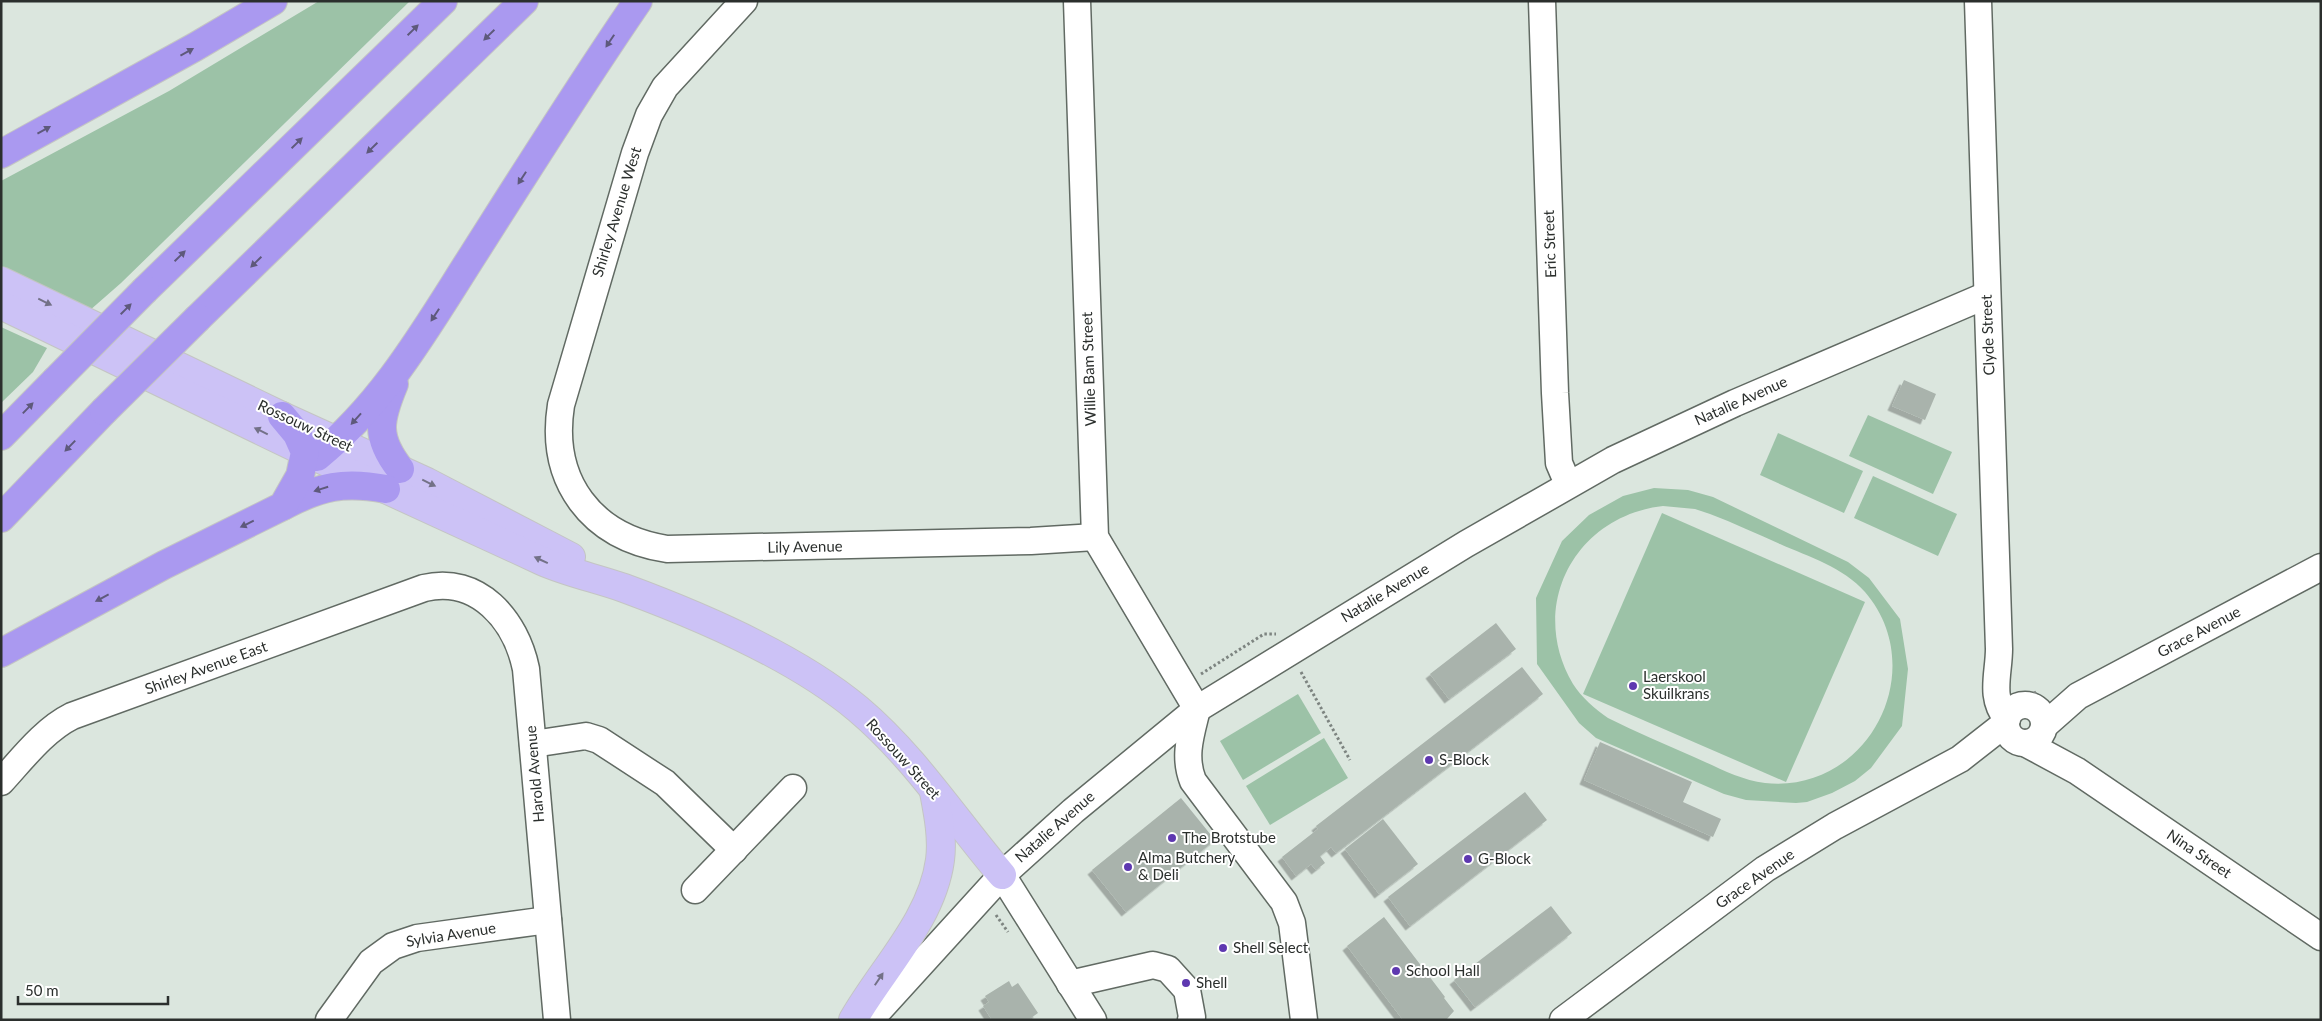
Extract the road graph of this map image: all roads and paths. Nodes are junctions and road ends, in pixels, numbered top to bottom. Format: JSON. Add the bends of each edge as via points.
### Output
{"nodes":[{"id":1,"x":274,"y":1,"type":"edge"},
{"id":2,"x":443,"y":1,"type":"edge"},
{"id":3,"x":524,"y":1,"type":"edge"},
{"id":4,"x":638,"y":1,"type":"edge"},
{"id":5,"x":744,"y":1,"type":"edge"},
{"id":6,"x":1077,"y":1,"type":"edge"},
{"id":7,"x":1542,"y":1,"type":"edge"},
{"id":8,"x":1978,"y":1,"type":"edge"},
{"id":9,"x":1,"y":154,"type":"edge"},
{"id":10,"x":1,"y":281,"type":"edge"},
{"id":11,"x":1986,"y":295,"type":"junction"},
{"id":12,"x":1,"y":305,"type":"edge"},
{"id":13,"x":399,"y":371,"type":"junction"},
{"id":14,"x":282,"y":416,"type":"joint"},
{"id":15,"x":1,"y":436,"type":"edge"},
{"id":16,"x":320,"y":450,"type":"junction"},
{"id":17,"x":561,"y":455,"type":"joint"},
{"id":18,"x":393,"y":479,"type":"junction"},
{"id":19,"x":1568,"y":484,"type":"junction"},
{"id":20,"x":283,"y":506,"type":"junction"},
{"id":21,"x":1,"y":518,"type":"edge"},
{"id":22,"x":1095,"y":537,"type":"junction"},
{"id":23,"x":2321,"y":567,"type":"edge"},
{"id":24,"x":431,"y":587,"type":"joint"},
{"id":25,"x":1280,"y":637,"type":"dead end"},
{"id":26,"x":1,"y":653,"type":"edge"},
{"id":27,"x":1300,"y":669,"type":"dead end"},
{"id":28,"x":1197,"y":677,"type":"dead end"},
{"id":29,"x":1197,"y":709,"type":"junction"},
{"id":30,"x":2026,"y":725,"type":"junction"},
{"id":31,"x":533,"y":744,"type":"junction"},
{"id":32,"x":1350,"y":760,"type":"dead end"},
{"id":33,"x":1,"y":782,"type":"edge"},
{"id":34,"x":793,"y":788,"type":"dead end"},
{"id":35,"x":934,"y":792,"type":"junction"},
{"id":36,"x":734,"y":850,"type":"junction"},
{"id":37,"x":1002,"y":875,"type":"junction"},
{"id":38,"x":695,"y":890,"type":"dead end"},
{"id":39,"x":548,"y":920,"type":"junction"},
{"id":40,"x":2321,"y":937,"type":"edge"},
{"id":41,"x":1070,"y":984,"type":"junction"},
{"id":42,"x":329,"y":1020,"type":"edge"},
{"id":43,"x":557,"y":1020,"type":"edge"},
{"id":44,"x":853,"y":1020,"type":"edge"},
{"id":45,"x":870,"y":1020,"type":"edge"},
{"id":46,"x":1093,"y":1020,"type":"edge"},
{"id":47,"x":1190,"y":1020,"type":"edge"},
{"id":48,"x":1304,"y":1020,"type":"edge"},
{"id":49,"x":1563,"y":1020,"type":"edge"}],
"edges":[{"from":9,"to":1,"type":"highway","one_way":true},
{"from":15,"to":2,"type":"highway","one_way":true,"bridge":true,"via":[[54,380]]},
{"from":3,"to":21,"type":"highway","one_way":true,"bridge":true,"via":[[198,318]]},
{"from":4,"to":13,"type":"highway","one_way":true},
{"from":5,"to":17,"type":"street","name":"Shirley Avenue West","via":[[665,87],[649,114],[560,405]]},
{"from":6,"to":22,"type":"street","name":"Willie Bam Street"},
{"from":7,"to":19,"type":"street","name":"Eric Street","via":[[1555,393],[1559,463]]},
{"from":8,"to":11,"type":"street","name":"Clyde Street"},
{"from":10,"to":14,"type":"main road","name":"Rossouw Street","one_way":true},
{"from":11,"to":19,"type":"street","name":"Natalie Avenue","via":[[1670,433]]},
{"from":11,"to":30,"type":"street","name":"Clyde Street","via":[[1999,669],[1996,701]]},
{"from":16,"to":12,"type":"main road","name":"Rossouw Street","one_way":true},
{"from":13,"to":16,"type":"highway","one_way":true},
{"from":13,"to":18,"type":"highway","via":[[381,422],[383,444]]},
{"from":14,"to":16,"type":"highway","via":[[297,434]]},
{"from":16,"to":18,"type":"main road","name":"Rossouw Street"},
{"from":16,"to":20,"type":"highway"},
{"from":17,"to":22,"type":"street","name":"Lily Avenue","via":[[570,483],[580,501],[597,520],[637,543],[667,549]]},
{"from":18,"to":20,"type":"highway","one_way":true,"via":[[363,485],[334,485],[315,490]]},
{"from":18,"to":35,"type":"main road","name":"Rossouw Street","via":[[559,549],[603,581],[748,641],[816,678],[872,722]]},
{"from":19,"to":29,"type":"street","name":"Natalie Avenue"},
{"from":20,"to":26,"type":"highway","one_way":true,"via":[[156,569]]},
{"from":22,"to":29,"type":"street","name":"Willie Bam Street"},
{"from":23,"to":30,"type":"street","name":"Grace Avenue"},
{"from":24,"to":31,"type":"street","name":"Harold Avenue","via":[[444,585],[469,590],[487,602],[509,625],[520,644],[526,668]]},
{"from":24,"to":33,"type":"street","name":"Shirley Avenue East","via":[[72,716],[45,735]]},
{"from":25,"to":28,"type":"path","via":[[1264,634]]},
{"from":27,"to":32,"type":"path"},
{"from":29,"to":37,"type":"street","name":"Natalie Avenue","via":[[1073,811]]},
{"from":29,"to":48,"type":"street","via":[[1187,751],[1188,768],[1193,781],[1284,902],[1292,923]]},
{"from":30,"to":40,"type":"street","name":"Nina Street","via":[[2077,771]]},
{"from":30,"to":49,"type":"street","name":"Grace Avenue","via":[[1835,826],[1765,868]]},
{"from":31,"to":36,"type":"street","via":[[586,736],[600,740],[665,783]]},
{"from":31,"to":39,"type":"street","name":"Harold Avenue"},
{"from":34,"to":36,"type":"street"},
{"from":35,"to":37,"type":"main road","name":"Rossouw Street"},
{"from":44,"to":35,"type":"main road","one_way":true,"via":[[916,925],[933,887],[940,858]]},
{"from":36,"to":38,"type":"street"},
{"from":37,"to":41,"type":"street","name":"Rossouw Street"},
{"from":37,"to":45,"type":"street","name":"Natalie Avenue"},
{"from":39,"to":42,"type":"street","name":"Sylvia Avenue","via":[[417,938],[393,946],[371,962]]},
{"from":39,"to":43,"type":"street","name":"Harold Avenue"},
{"from":41,"to":46,"type":"street","name":"Rossouw Street"},
{"from":41,"to":47,"type":"street","via":[[1153,965],[1168,970],[1187,990]]}]}
